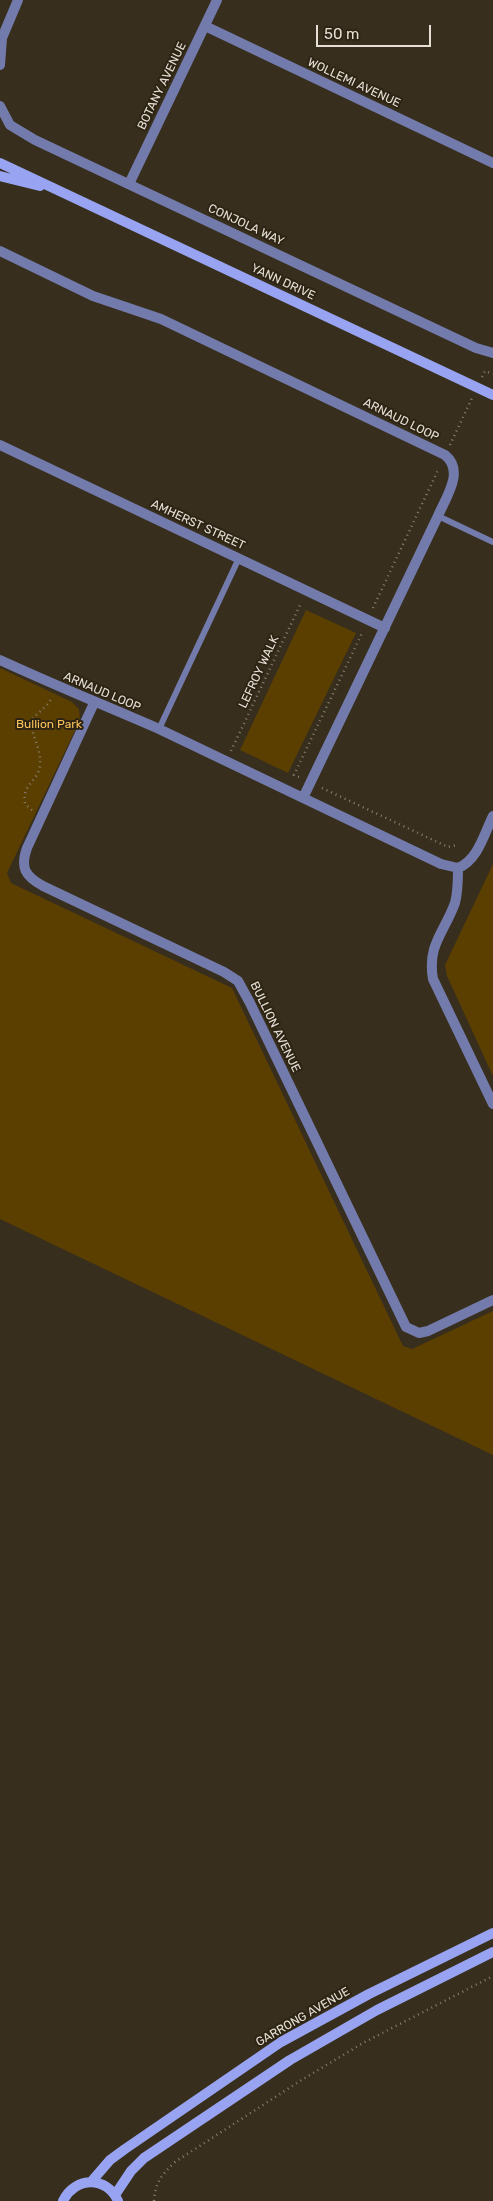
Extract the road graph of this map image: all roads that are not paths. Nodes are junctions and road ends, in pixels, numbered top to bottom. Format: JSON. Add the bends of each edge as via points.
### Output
{"nodes":[{"id":1,"x":18,"y":0,"type":"edge"},
{"id":2,"x":217,"y":0,"type":"edge"},
{"id":3,"x":205,"y":26,"type":"junction"},
{"id":4,"x":0,"y":65,"type":"edge"},
{"id":5,"x":0,"y":106,"type":"edge"},
{"id":6,"x":493,"y":162,"type":"edge"},
{"id":7,"x":0,"y":163,"type":"edge"},
{"id":8,"x":0,"y":176,"type":"edge"},
{"id":9,"x":129,"y":184,"type":"junction"},
{"id":10,"x":63,"y":192,"type":"junction"},
{"id":11,"x":0,"y":251,"type":"edge"},
{"id":12,"x":493,"y":353,"type":"edge"},
{"id":13,"x":493,"y":396,"type":"edge"},
{"id":14,"x":0,"y":445,"type":"edge"},
{"id":15,"x":438,"y":516,"type":"junction"},
{"id":16,"x":493,"y":542,"type":"edge"},
{"id":17,"x":239,"y":558,"type":"junction"},
{"id":18,"x":385,"y":628,"type":"junction"},
{"id":19,"x":0,"y":660,"type":"edge"},
{"id":20,"x":94,"y":703,"type":"junction"},
{"id":21,"x":159,"y":729,"type":"junction"},
{"id":22,"x":303,"y":798,"type":"junction"},
{"id":23,"x":493,"y":816,"type":"edge"},
{"id":24,"x":458,"y":868,"type":"junction"},
{"id":25,"x":493,"y":1104,"type":"edge"},
{"id":26,"x":493,"y":1300,"type":"edge"},
{"id":27,"x":493,"y":1933,"type":"edge"},
{"id":28,"x":493,"y":1952,"type":"edge"},
{"id":29,"x":91,"y":2182,"type":"junction"},
{"id":30,"x":117,"y":2198,"type":"edge"},
{"id":31,"x":63,"y":2201,"type":"edge"}],
"edges":[{"from":1,"to":4,"type":"street","via":[[2,38]]},
{"from":2,"to":3,"type":"street","name":"BOTANY AVENUE"},
{"from":3,"to":6,"type":"street","name":"WOLLEMI AVENUE"},
{"from":3,"to":9,"type":"street","name":"BOTANY AVENUE"},
{"from":5,"to":9,"type":"street","name":"CONJOLA WAY","via":[[16,130]]},
{"from":7,"to":10,"type":"street","name":"YANN DRIVE"},
{"from":8,"to":10,"type":"street","name":"YANN DRIVE"},
{"from":9,"to":12,"type":"street","name":"CONJOLA WAY","via":[[476,348]]},
{"from":10,"to":13,"type":"street","name":"YANN DRIVE"},
{"from":11,"to":15,"type":"street","name":"ARNAUD LOOP","via":[[93,296],[161,319],[445,455],[454,464],[455,473]]},
{"from":14,"to":17,"type":"street","name":"AMHERST STREET"},
{"from":15,"to":16,"type":"lane"},
{"from":15,"to":18,"type":"street","name":"ARNAUD LOOP"},
{"from":17,"to":18,"type":"street","name":"AMHERST STREET"},
{"from":17,"to":21,"type":"lane"},
{"from":18,"to":22,"type":"street","name":"ARNAUD LOOP"},
{"from":19,"to":20,"type":"street","name":"ARNAUD LOOP"},
{"from":20,"to":21,"type":"street","name":"ARNAUD LOOP"},
{"from":20,"to":26,"type":"street","name":"BULLION AVENUE","via":[[24,856],[22,865],[25,873],[31,879],[232,976],[243,988],[406,1327],[419,1333],[428,1331]]},
{"from":21,"to":22,"type":"street","name":"ARNAUD LOOP"},
{"from":22,"to":24,"type":"street","name":"ARNAUD LOOP","via":[[441,864]]},
{"from":23,"to":24,"type":"street","via":[[473,858]]},
{"from":24,"to":25,"type":"street","via":[[455,902],[434,948],[431,966],[434,980]]},
{"from":27,"to":29,"type":"street","name":"GARRONG AVENUE","via":[[281,2042],[110,2160]]},
{"from":28,"to":30,"type":"street","via":[[377,2010],[290,2060],[137,2163]]},
{"from":29,"to":30,"type":"street","via":[[108,2187]]},
{"from":29,"to":31,"type":"street","via":[[77,2185]]}]}
